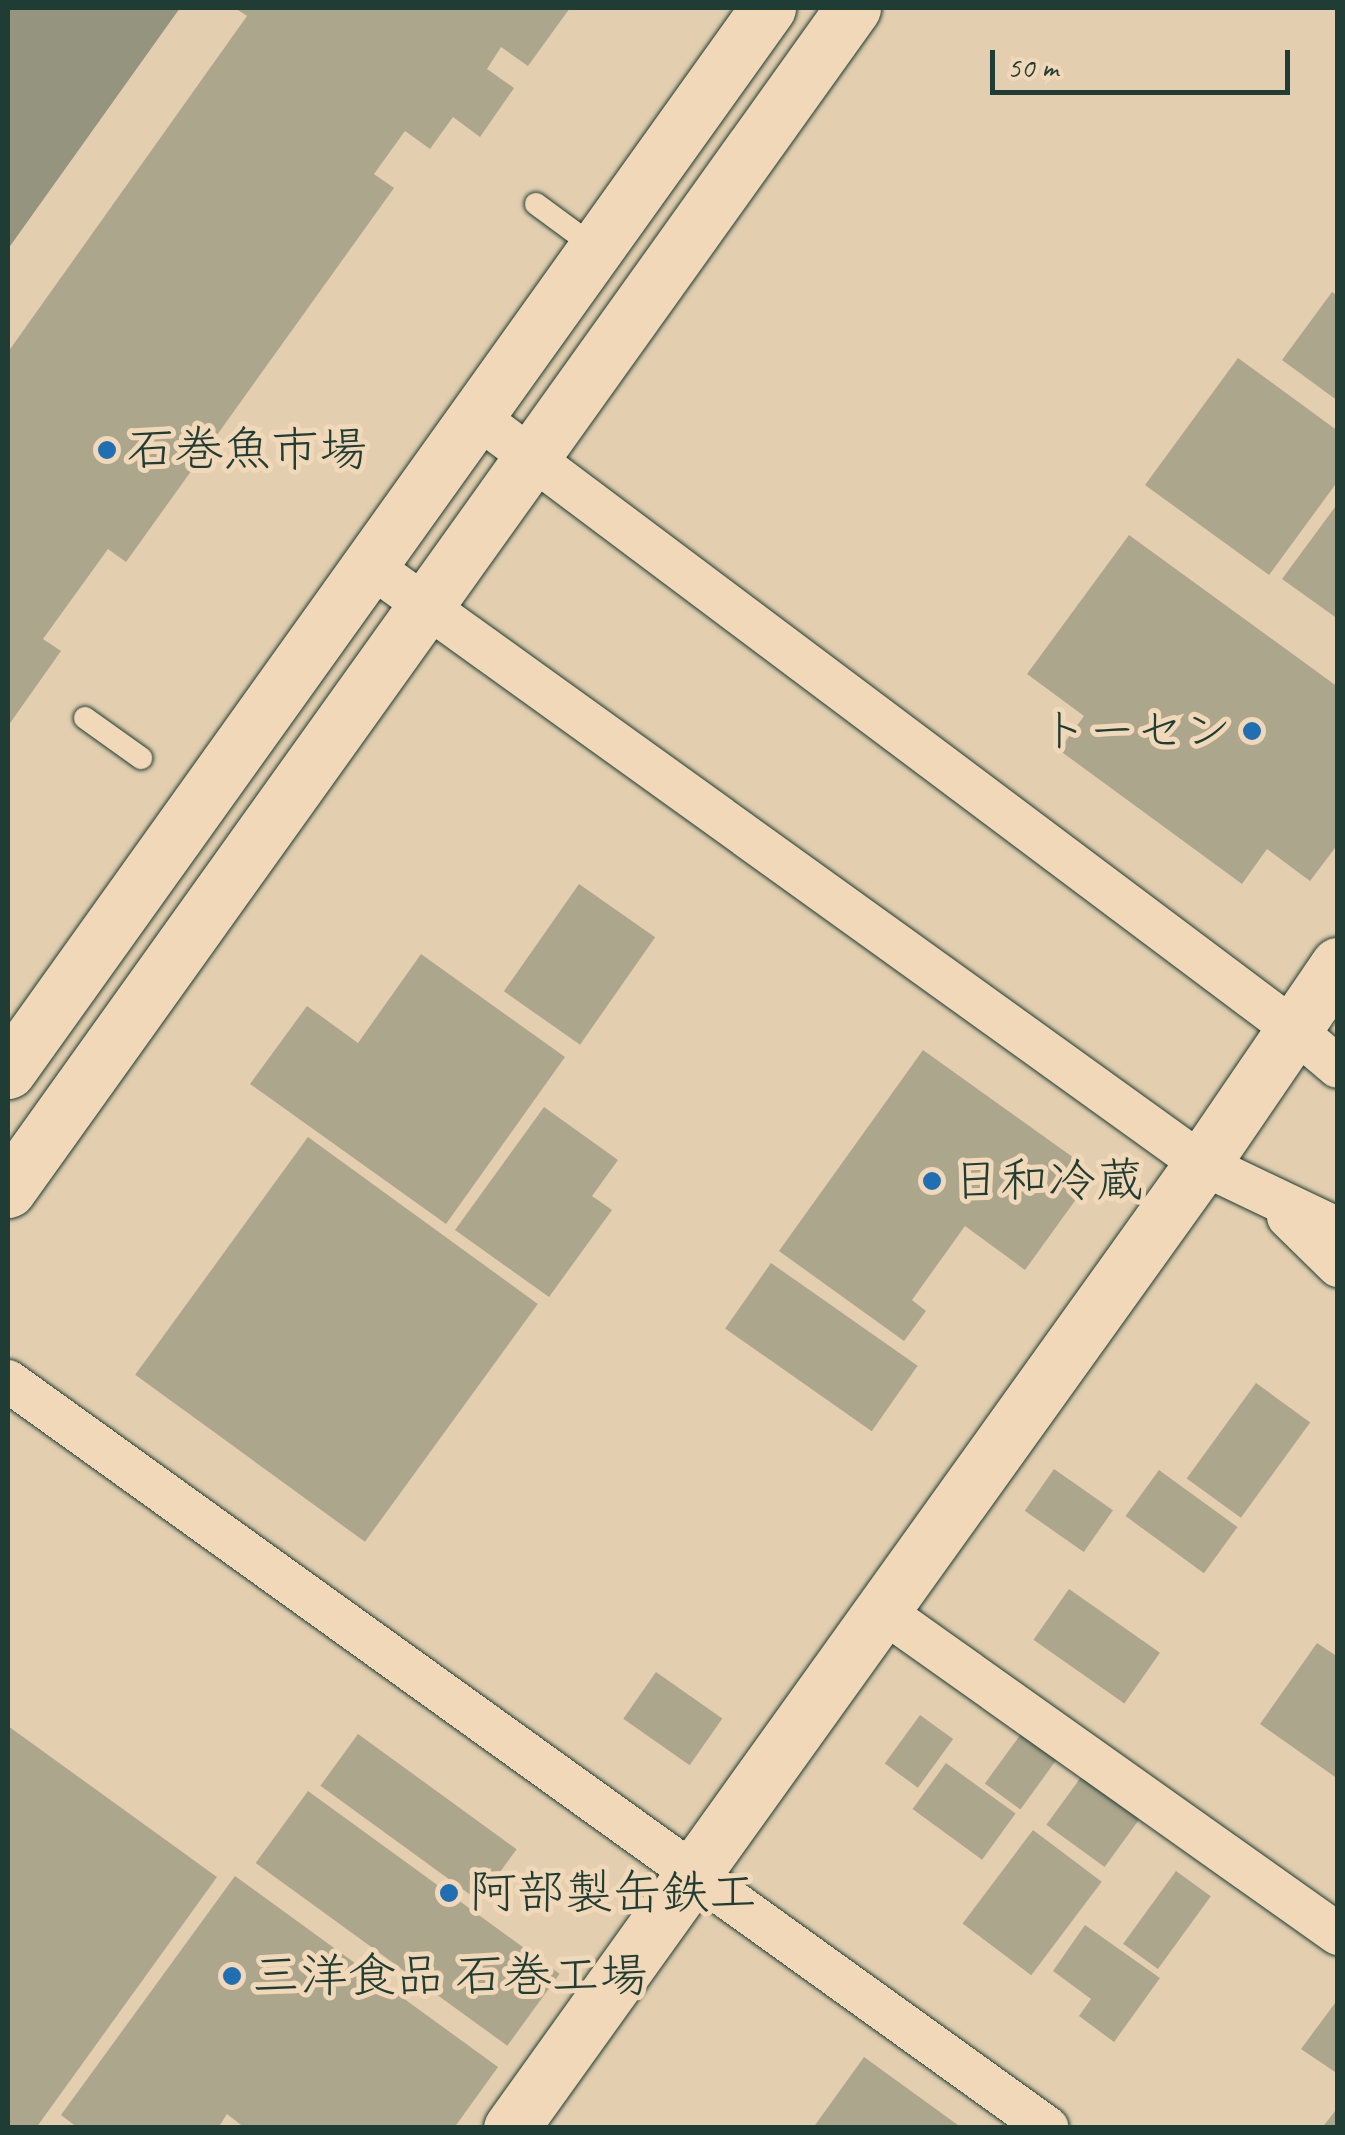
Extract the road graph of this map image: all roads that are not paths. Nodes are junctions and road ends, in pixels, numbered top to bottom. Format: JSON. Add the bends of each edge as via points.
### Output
{"nodes":[{"id":1,"x":768,"y":8,"type":"edge"},
{"id":2,"x":853,"y":8,"type":"edge"},
{"id":3,"x":536,"y":204,"type":"dead end"},
{"id":4,"x":596,"y":248,"type":"junction"},
{"id":5,"x":476,"y":416,"type":"junction"},
{"id":6,"x":534,"y":456,"type":"junction"},
{"id":7,"x":370,"y":565,"type":"junction"},
{"id":8,"x":426,"y":606,"type":"junction"},
{"id":9,"x":85,"y":718,"type":"dead end"},
{"id":10,"x":141,"y":758,"type":"dead end"},
{"id":11,"x":1338,"y":965,"type":"edge"},
{"id":12,"x":1292,"y":1028,"type":"junction"},
{"id":13,"x":1338,"y":1068,"type":"edge"},
{"id":14,"x":8,"y":1071,"type":"edge"},
{"id":15,"x":1202,"y":1164,"type":"junction"},
{"id":16,"x":8,"y":1190,"type":"edge"},
{"id":17,"x":1266,"y":1194,"type":"junction"},
{"id":18,"x":1338,"y":1229,"type":"edge"},
{"id":19,"x":1338,"y":1266,"type":"edge"},
{"id":20,"x":8,"y":1382,"type":"edge"},
{"id":21,"x":881,"y":1610,"type":"junction"},
{"id":22,"x":692,"y":1874,"type":"junction"},
{"id":23,"x":1338,"y":1934,"type":"edge"},
{"id":24,"x":511,"y":2128,"type":"edge"},
{"id":25,"x":1048,"y":2128,"type":"edge"}],
"edges":[{"from":1,"to":4,"type":"street"},
{"from":2,"to":6,"type":"street"},
{"from":3,"to":4,"type":"lane"},
{"from":4,"to":5,"type":"street"},
{"from":5,"to":6,"type":"street"},
{"from":5,"to":7,"type":"street"},
{"from":6,"to":8,"type":"street"},
{"from":6,"to":12,"type":"street"},
{"from":7,"to":8,"type":"street"},
{"from":7,"to":14,"type":"street"},
{"from":8,"to":15,"type":"street"},
{"from":8,"to":16,"type":"street"},
{"from":9,"to":10,"type":"lane"},
{"from":11,"to":12,"type":"street"},
{"from":12,"to":13,"type":"street"},
{"from":12,"to":15,"type":"street"},
{"from":15,"to":17,"type":"street"},
{"from":15,"to":21,"type":"street"},
{"from":17,"to":18,"type":"street"},
{"from":17,"to":19,"type":"street"},
{"from":20,"to":22,"type":"street"},
{"from":21,"to":22,"type":"street"},
{"from":21,"to":23,"type":"street"},
{"from":22,"to":24,"type":"street"},
{"from":22,"to":25,"type":"street"}]}
